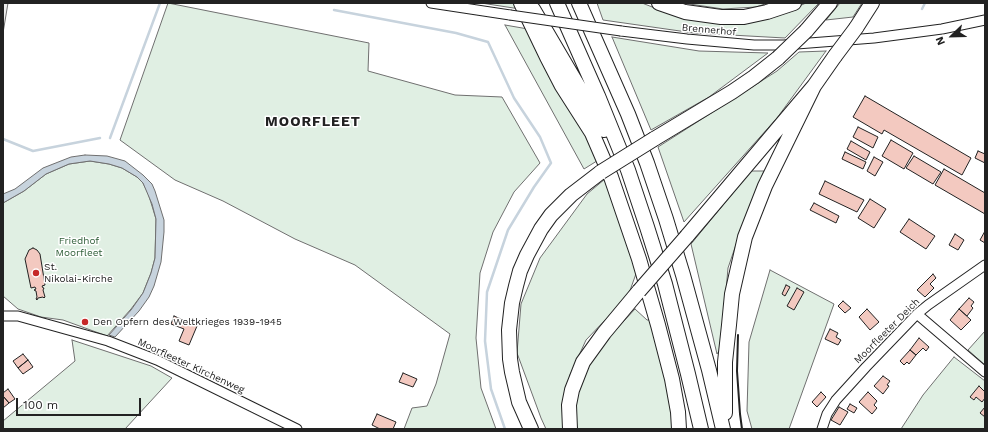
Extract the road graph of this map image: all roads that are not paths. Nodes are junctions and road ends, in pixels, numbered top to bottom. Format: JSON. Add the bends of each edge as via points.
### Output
{"nodes":[{"id":1,"x":431,"y":3,"type":"edge"},
{"id":2,"x":521,"y":3,"type":"edge"},
{"id":3,"x":530,"y":3,"type":"edge"},
{"id":4,"x":557,"y":3,"type":"edge"},
{"id":5,"x":579,"y":3,"type":"edge"},
{"id":6,"x":589,"y":3,"type":"edge"},
{"id":7,"x":659,"y":3,"type":"edge"},
{"id":8,"x":794,"y":3,"type":"edge"},
{"id":9,"x":830,"y":3,"type":"edge"},
{"id":10,"x":872,"y":3,"type":"edge"},
{"id":11,"x":985,"y":20,"type":"edge"},
{"id":12,"x":607,"y":64,"type":"junction"},
{"id":13,"x":814,"y":86,"type":"junction"},
{"id":14,"x":628,"y":170,"type":"junction"},
{"id":15,"x":985,"y":265,"type":"edge"},
{"id":16,"x":917,"y":314,"type":"junction"},
{"id":17,"x":3,"y":316,"type":"edge"},
{"id":18,"x":985,"y":372,"type":"edge"},
{"id":19,"x":298,"y":429,"type":"edge"},
{"id":20,"x":531,"y":429,"type":"edge"},
{"id":21,"x":570,"y":429,"type":"edge"},
{"id":22,"x":679,"y":429,"type":"edge"},
{"id":23,"x":701,"y":429,"type":"edge"},
{"id":24,"x":724,"y":429,"type":"edge"},
{"id":25,"x":822,"y":429,"type":"edge"}],
"edges":[{"from":1,"to":11,"type":"street","name":"Brennerhof","bridge":true,"via":[[621,31],[754,45],[874,38],[942,29]]},
{"from":2,"to":22,"type":"highway","via":[[562,86],[592,133],[611,177],[658,325],[677,405]]},
{"from":3,"to":14,"type":"highway"},
{"from":4,"to":14,"type":"highway"},
{"from":5,"to":12,"type":"highway"},
{"from":6,"to":12,"type":"highway"},
{"from":7,"to":8,"type":"highway","via":[[685,12],[744,17]]},
{"from":9,"to":20,"type":"highway","bridge":true,"via":[[806,31],[754,77],[601,172],[571,195],[551,216],[527,254],[520,271],[509,330],[512,372],[519,402]]},
{"from":10,"to":13,"type":"highway","bridge":true},
{"from":12,"to":24,"type":"highway","via":[[647,163],[668,226]]},
{"from":13,"to":21,"type":"highway","bridge":true,"via":[[639,291],[583,362],[569,405]]},
{"from":13,"to":24,"type":"highway","via":[[765,186],[745,238],[732,294],[725,362]]},
{"from":14,"to":23,"type":"highway","via":[[665,284]]},
{"from":15,"to":16,"type":"street","name":"Moorfleeter Deich"},
{"from":16,"to":18,"type":"street"},
{"from":16,"to":25,"type":"street","name":"Moorfleeter Deich","via":[[836,400],[827,414]]},
{"from":17,"to":19,"type":"street","name":"Moorfleeter Kirchenweg","via":[[18,316],[108,341],[157,360]]}]}
